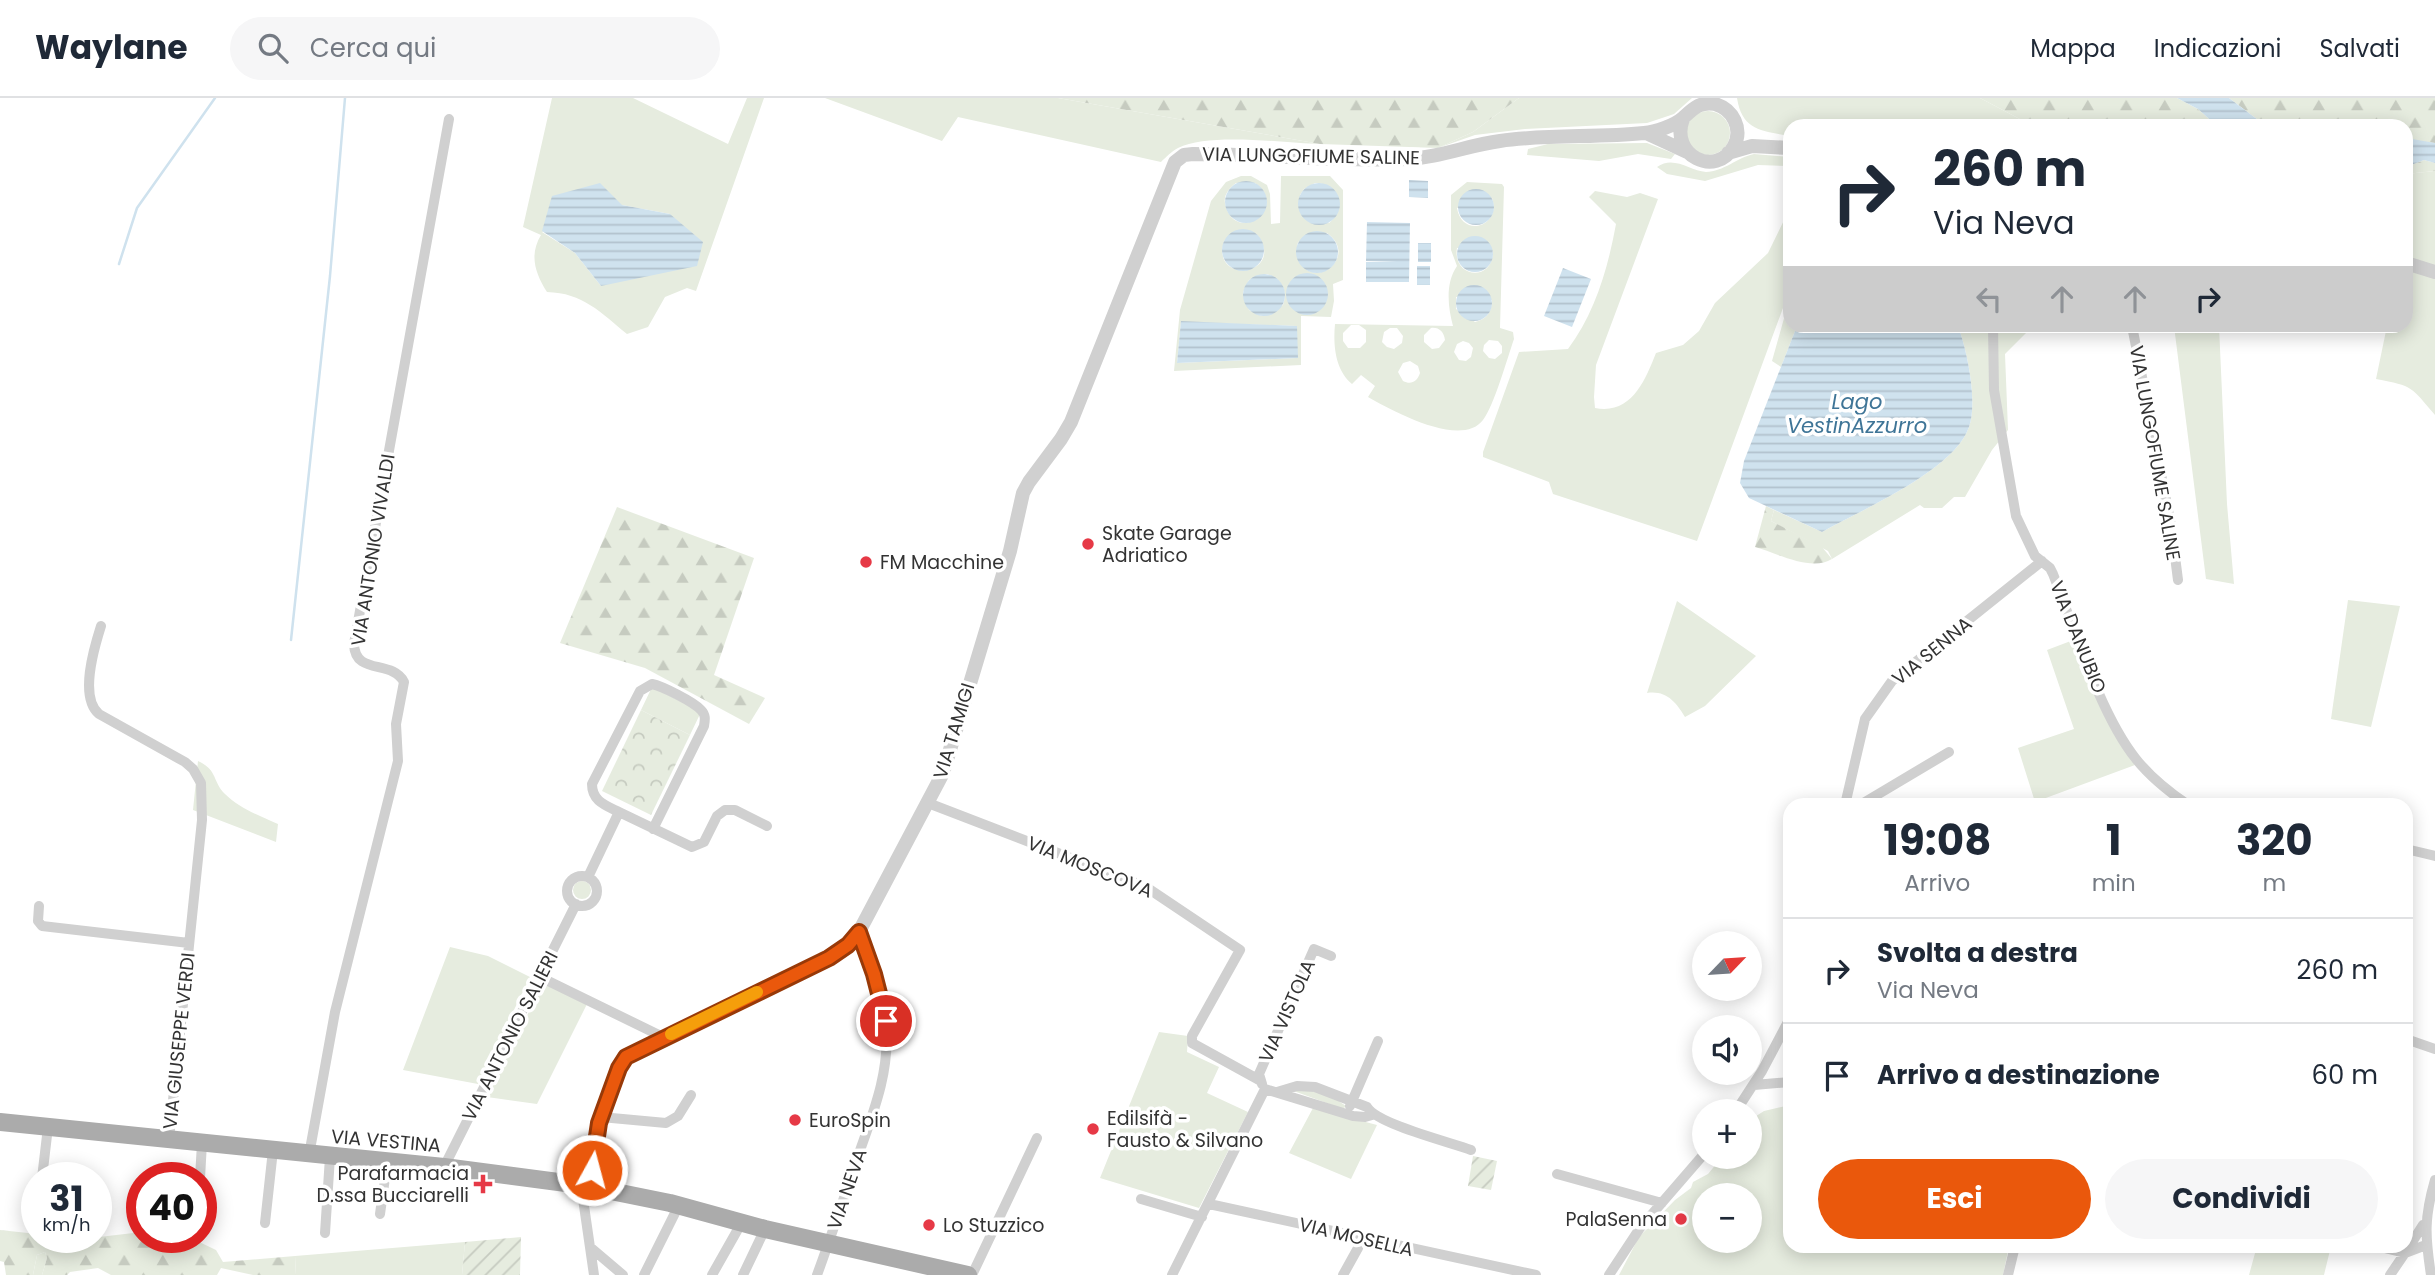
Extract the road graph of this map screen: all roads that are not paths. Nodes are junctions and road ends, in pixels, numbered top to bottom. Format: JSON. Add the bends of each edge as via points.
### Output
{"nodes":[{"id":1,"x":1731,"y":98,"type":"edge"},
{"id":2,"x":1707,"y":101,"type":"edge"},
{"id":3,"x":449,"y":119,"type":"dead end"},
{"id":4,"x":1683,"y":119,"type":"junction"},
{"id":5,"x":1734,"y":119,"type":"junction"},
{"id":6,"x":1645,"y":133,"type":"junction"},
{"id":7,"x":1783,"y":147,"type":"edge"},
{"id":8,"x":1783,"y":147,"type":"edge"},
{"id":9,"x":1687,"y":152,"type":"junction"},
{"id":10,"x":1728,"y":153,"type":"junction"},
{"id":11,"x":1184,"y":155,"type":"joint"},
{"id":12,"x":2413,"y":265,"type":"edge"},
{"id":13,"x":2435,"y":272,"type":"edge"},
{"id":14,"x":1993,"y":333,"type":"edge"},
{"id":15,"x":2133,"y":333,"type":"edge"},
{"id":16,"x":2042,"y":561,"type":"junction"},
{"id":17,"x":2178,"y":580,"type":"dead end"},
{"id":18,"x":101,"y":626,"type":"dead end"},
{"id":19,"x":1949,"y":752,"type":"dead end"},
{"id":20,"x":1847,"y":798,"type":"edge"},
{"id":21,"x":1872,"y":798,"type":"edge"},
{"id":22,"x":2179,"y":798,"type":"edge"},
{"id":23,"x":928,"y":803,"type":"junction"},
{"id":24,"x":619,"y":812,"type":"junction"},
{"id":25,"x":767,"y":826,"type":"dead end"},
{"id":26,"x":653,"y":829,"type":"junction"},
{"id":27,"x":2413,"y":851,"type":"edge"},
{"id":28,"x":2435,"y":856,"type":"edge"},
{"id":29,"x":588,"y":877,"type":"junction"},
{"id":30,"x":576,"y":904,"type":"junction"},
{"id":31,"x":39,"y":906,"type":"dead end"},
{"id":32,"x":859,"y":932,"type":"junction"},
{"id":33,"x":189,"y":943,"type":"junction"},
{"id":34,"x":1331,"y":956,"type":"dead end"},
{"id":35,"x":540,"y":977,"type":"junction"},
{"id":36,"x":1783,"y":1033,"type":"edge"},
{"id":37,"x":663,"y":1037,"type":"junction"},
{"id":38,"x":1378,"y":1041,"type":"dead end"},
{"id":39,"x":2413,"y":1041,"type":"edge"},
{"id":40,"x":2435,"y":1049,"type":"edge"},
{"id":41,"x":1762,"y":1071,"type":"edge"},
{"id":42,"x":1783,"y":1083,"type":"edge"},
{"id":43,"x":1762,"y":1084,"type":"edge"},
{"id":44,"x":1754,"y":1085,"type":"edge"},
{"id":45,"x":1267,"y":1088,"type":"junction"},
{"id":46,"x":691,"y":1095,"type":"dead end"},
{"id":47,"x":1744,"y":1099,"type":"edge"},
{"id":48,"x":1352,"y":1102,"type":"junction"},
{"id":49,"x":1348,"y":1114,"type":"junction"},
{"id":50,"x":1372,"y":1115,"type":"junction"},
{"id":51,"x":601,"y":1116,"type":"junction"},
{"id":52,"x":0,"y":1122,"type":"edge"},
{"id":53,"x":48,"y":1127,"type":"junction"},
{"id":54,"x":1037,"y":1138,"type":"dead end"},
{"id":55,"x":169,"y":1139,"type":"junction"},
{"id":56,"x":202,"y":1143,"type":"junction"},
{"id":57,"x":273,"y":1150,"type":"junction"},
{"id":58,"x":1471,"y":1150,"type":"dead end"},
{"id":59,"x":309,"y":1154,"type":"junction"},
{"id":60,"x":330,"y":1157,"type":"junction"},
{"id":61,"x":44,"y":1162,"type":"edge"},
{"id":62,"x":201,"y":1162,"type":"edge"},
{"id":63,"x":387,"y":1163,"type":"junction"},
{"id":64,"x":444,"y":1167,"type":"junction"},
{"id":65,"x":1692,"y":1168,"type":"edge"},
{"id":66,"x":1557,"y":1174,"type":"dead end"},
{"id":67,"x":2435,"y":1180,"type":"edge"},
{"id":68,"x":586,"y":1186,"type":"junction"},
{"id":69,"x":1141,"y":1199,"type":"dead end"},
{"id":70,"x":1662,"y":1203,"type":"junction"},
{"id":71,"x":1209,"y":1204,"type":"junction"},
{"id":72,"x":679,"y":1205,"type":"junction"},
{"id":73,"x":380,"y":1214,"type":"dead end"},
{"id":74,"x":1202,"y":1217,"type":"junction"},
{"id":75,"x":742,"y":1222,"type":"junction"},
{"id":76,"x":2426,"y":1222,"type":"junction"},
{"id":77,"x":265,"y":1223,"type":"dead end"},
{"id":78,"x":765,"y":1229,"type":"junction"},
{"id":79,"x":325,"y":1233,"type":"dead end"},
{"id":80,"x":2413,"y":1241,"type":"edge"},
{"id":81,"x":828,"y":1243,"type":"junction"},
{"id":82,"x":2426,"y":1245,"type":"junction"},
{"id":83,"x":590,"y":1247,"type":"junction"},
{"id":84,"x":1357,"y":1248,"type":"dead end"},
{"id":85,"x":2413,"y":1250,"type":"edge"},
{"id":86,"x":2013,"y":1253,"type":"edge"},
{"id":87,"x":2405,"y":1253,"type":"edge"},
{"id":88,"x":1503,"y":1272,"type":"edge"},
{"id":89,"x":594,"y":1275,"type":"edge"},
{"id":90,"x":623,"y":1275,"type":"edge"},
{"id":91,"x":643,"y":1275,"type":"edge"},
{"id":92,"x":712,"y":1275,"type":"edge"},
{"id":93,"x":743,"y":1275,"type":"edge"},
{"id":94,"x":817,"y":1275,"type":"edge"},
{"id":95,"x":970,"y":1275,"type":"edge"},
{"id":96,"x":1172,"y":1275,"type":"edge"},
{"id":97,"x":1343,"y":1275,"type":"edge"},
{"id":98,"x":1536,"y":1275,"type":"edge"},
{"id":99,"x":1609,"y":1275,"type":"edge"},
{"id":100,"x":2008,"y":1275,"type":"edge"},
{"id":101,"x":2390,"y":1275,"type":"edge"},
{"id":102,"x":2431,"y":1275,"type":"edge"}],
"edges":[{"from":1,"to":5,"type":"street"},
{"from":2,"to":4,"type":"street"},
{"from":2,"to":5,"type":"street"},
{"from":3,"to":59,"type":"street","name":"VIA ANTONIO VIVALDI","via":[[354,644],[358,659],[396,673],[404,682],[396,724],[398,761],[338,996]]},
{"from":4,"to":6,"type":"street","name":"VIA LUNGOFIUME SALINE"},
{"from":4,"to":9,"type":"street","via":[[1679,134]]},
{"from":5,"to":7,"type":"street","via":[[1754,136]]},
{"from":5,"to":10,"type":"street","via":[[1737,138]]},
{"from":6,"to":9,"type":"street","name":"VIA LUNGOFIUME SALINE"},
{"from":6,"to":11,"type":"street","name":"VIA LUNGOFIUME SALINE","via":[[1502,141],[1405,160]]},
{"from":8,"to":10,"type":"street","via":[[1752,146]]},
{"from":9,"to":10,"type":"street","via":[[1711,161]]},
{"from":11,"to":23,"type":"street","name":"VIA TAMIGI","via":[[1172,167],[1071,422],[1026,487],[946,765]]},
{"from":12,"to":13,"type":"street"},
{"from":14,"to":16,"type":"street","name":"VIA DANUBIO","via":[[1994,390],[2016,516],[2035,556]]},
{"from":15,"to":17,"type":"street","name":"VIA LUNGOFIUME SALINE"},
{"from":16,"to":20,"type":"street","name":"VIA SENNA","via":[[1892,681],[1865,719]]},
{"from":16,"to":22,"type":"street","name":"VIA DANUBIO","via":[[2053,574],[2119,733],[2150,776]]},
{"from":18,"to":33,"type":"street","name":"VIA GIUSEPPE VERDI","via":[[93,652],[92,707],[185,762],[201,783],[201,832]]},
{"from":19,"to":21,"type":"street"},
{"from":23,"to":32,"type":"street","name":"VIA TAMIGI"},
{"from":23,"to":45,"type":"street","name":"VIA MOSCOVA","via":[[1146,887],[1240,950],[1192,1043]]},
{"from":24,"to":26,"type":"street"},
{"from":24,"to":26,"type":"street","via":[[597,800],[592,784],[640,691],[656,684],[699,708],[705,719]]},
{"from":24,"to":29,"type":"street","name":"VIA ANTONIO SALIERI"},
{"from":25,"to":26,"type":"street","via":[[735,810],[725,810],[704,842],[694,847]]},
{"from":27,"to":28,"type":"street"},
{"from":29,"to":30,"type":"street","name":"VIA ANTONIO SALIERI","via":[[579,876],[569,885],[568,894]]},
{"from":29,"to":30,"type":"street","name":"VIA ANTONIO SALIERI","via":[[597,887],[596,895],[586,905]]},
{"from":30,"to":35,"type":"street","name":"VIA ANTONIO SALIERI"},
{"from":31,"to":33,"type":"street","name":"VIA GIUSEPPE VERDI","via":[[42,926]]},
{"from":32,"to":37,"type":"street","name":"VIA TAMIGI","via":[[829,958]]},
{"from":32,"to":81,"type":"street","name":"VIA NEVA","via":[[883,1007],[886,1054],[876,1101]]},
{"from":33,"to":55,"type":"street","name":"VIA GIUSEPPE VERDI"},
{"from":34,"to":45,"type":"street","name":"VIA VISTOLA","via":[[1314,949],[1259,1074]]},
{"from":35,"to":37,"type":"street"},
{"from":35,"to":64,"type":"street","name":"VIA ANTONIO SALIERI"},
{"from":36,"to":41,"type":"street"},
{"from":37,"to":51,"type":"street","name":"VIA TAMIGI","via":[[623,1060]]},
{"from":38,"to":48,"type":"street"},
{"from":39,"to":40,"type":"street"},
{"from":42,"to":43,"type":"street"},
{"from":44,"to":47,"type":"street"},
{"from":45,"to":48,"type":"street","name":"VIA VISTOLA","via":[[1315,1087]]},
{"from":45,"to":49,"type":"street","name":"VIA VISTOLA"},
{"from":45,"to":71,"type":"street","name":"VIA VISTOLA"},
{"from":46,"to":51,"type":"street","via":[[678,1116],[666,1123]]},
{"from":48,"to":49,"type":"street"},
{"from":48,"to":50,"type":"street","name":"VIA VISTOLA","via":[[1367,1107]]},
{"from":49,"to":50,"type":"street","name":"VIA VISTOLA"},
{"from":50,"to":58,"type":"street","name":"VIA VISTOLA"},
{"from":51,"to":68,"type":"street","name":"VIA TAMIGI"},
{"from":52,"to":53,"type":"main road","name":"VIA VESTINA"},
{"from":53,"to":55,"type":"main road","name":"VIA VESTINA"},
{"from":53,"to":61,"type":"street"},
{"from":54,"to":95,"type":"street"},
{"from":55,"to":56,"type":"main road","name":"VIA VESTINA"},
{"from":56,"to":57,"type":"main road","name":"VIA VESTINA"},
{"from":56,"to":62,"type":"street"},
{"from":57,"to":59,"type":"main road","name":"VIA VESTINA"},
{"from":57,"to":77,"type":"street"},
{"from":59,"to":60,"type":"main road","name":"VIA VESTINA"},
{"from":60,"to":63,"type":"main road","name":"VIA VESTINA"},
{"from":60,"to":79,"type":"street"},
{"from":63,"to":64,"type":"main road","name":"VIA VESTINA"},
{"from":63,"to":73,"type":"street"},
{"from":64,"to":68,"type":"main road","name":"VIA VESTINA"},
{"from":65,"to":70,"type":"street"},
{"from":66,"to":70,"type":"street"},
{"from":67,"to":76,"type":"street"},
{"from":68,"to":72,"type":"main road","name":"VIA VESTINA"},
{"from":68,"to":83,"type":"street"},
{"from":69,"to":74,"type":"street"},
{"from":70,"to":99,"type":"street"},
{"from":71,"to":74,"type":"street","name":"VIA VISTOLA"},
{"from":71,"to":88,"type":"street","name":"VIA MOSELLA"},
{"from":72,"to":75,"type":"main road","name":"VIA VESTINA"},
{"from":72,"to":91,"type":"street"},
{"from":74,"to":96,"type":"street","name":"VIA VISTOLA"},
{"from":75,"to":78,"type":"main road","name":"VIA VESTINA"},
{"from":75,"to":92,"type":"street"},
{"from":76,"to":80,"type":"street"},
{"from":76,"to":82,"type":"street"},
{"from":78,"to":81,"type":"main road","name":"VIA VESTINA"},
{"from":78,"to":93,"type":"street"},
{"from":81,"to":94,"type":"street","name":"VIA NEVA"},
{"from":81,"to":95,"type":"main road","name":"VIA VESTINA"},
{"from":82,"to":85,"type":"street"},
{"from":82,"to":102,"type":"street"},
{"from":83,"to":89,"type":"street"},
{"from":83,"to":90,"type":"street"},
{"from":84,"to":97,"type":"street"},
{"from":86,"to":100,"type":"street"},
{"from":87,"to":101,"type":"street"},
{"from":88,"to":98,"type":"street","name":"VIA MOSELLA"}]}
